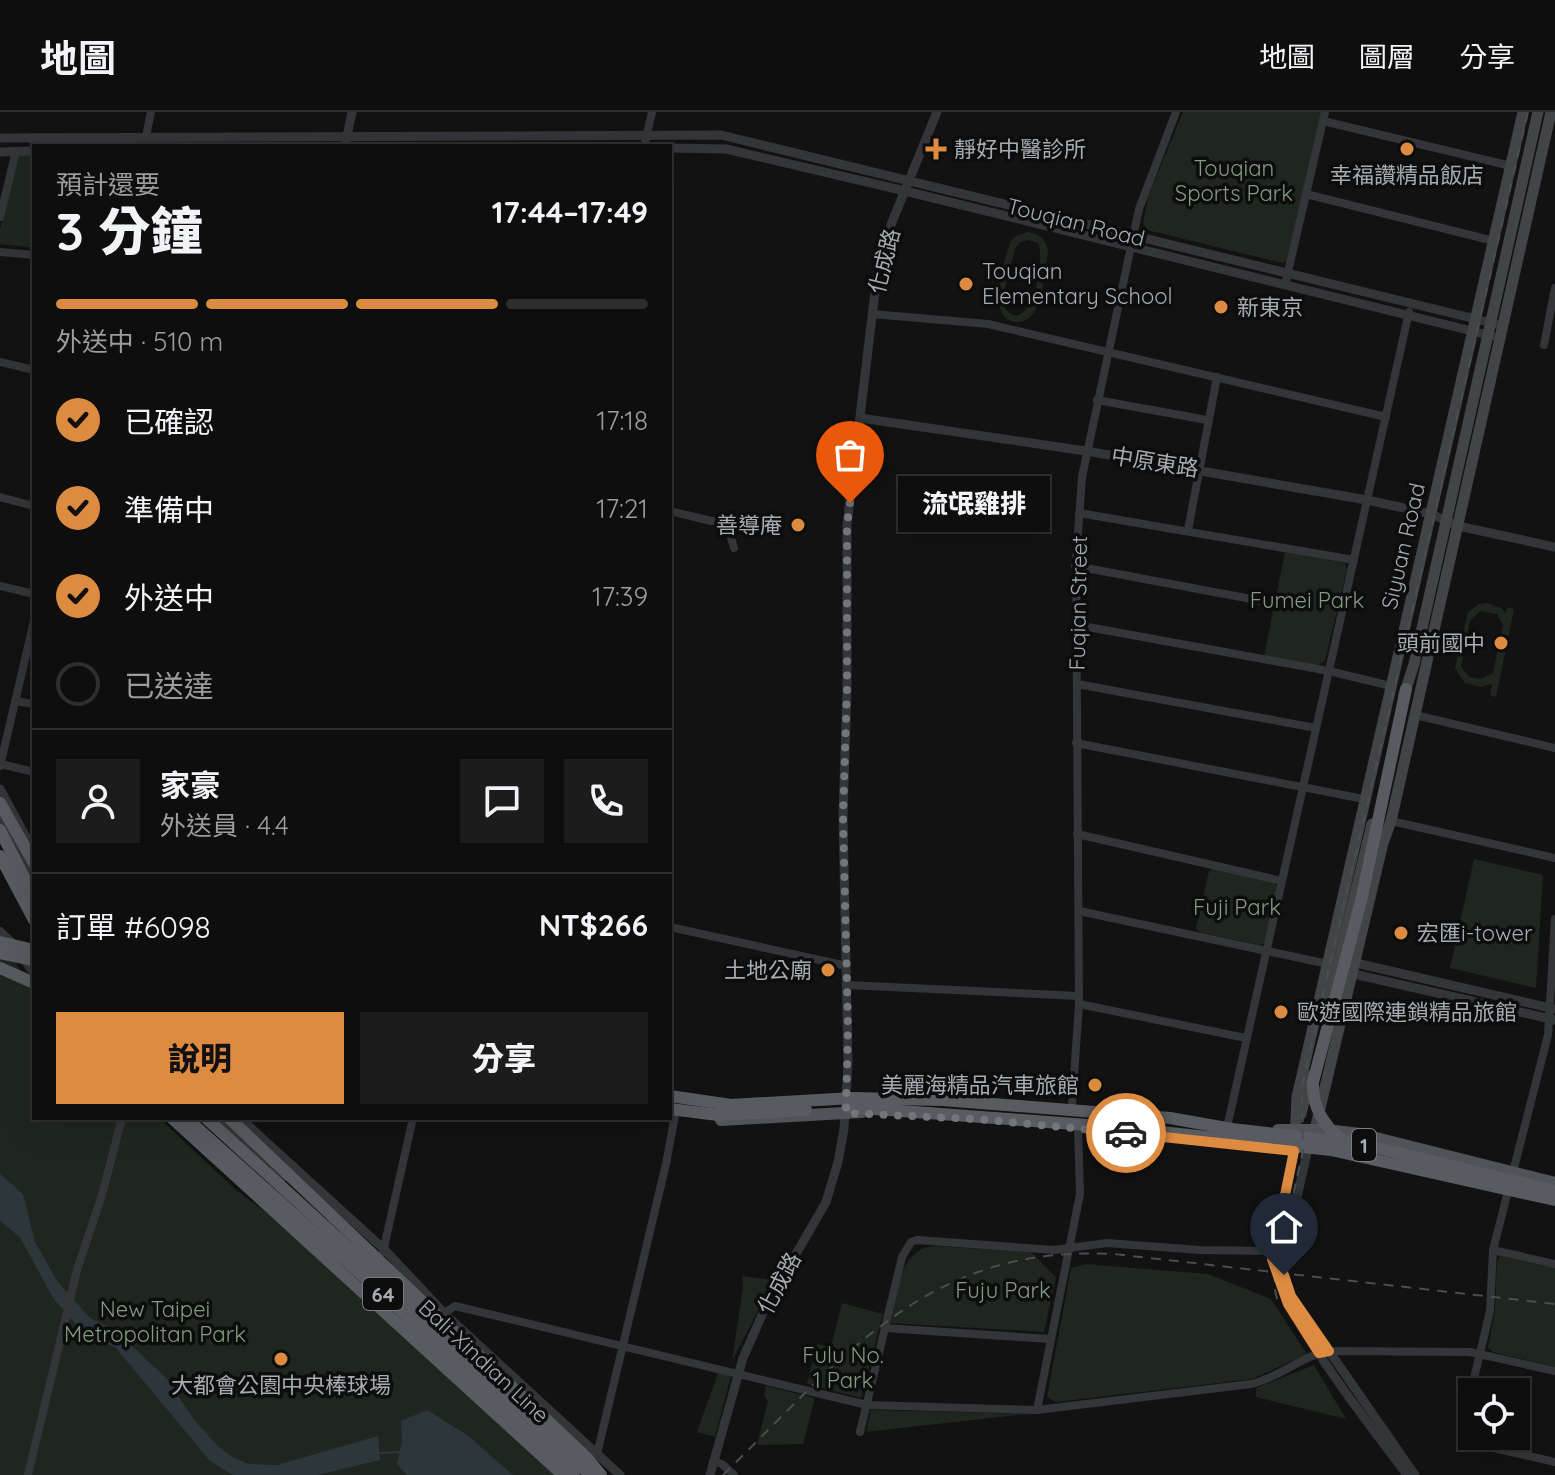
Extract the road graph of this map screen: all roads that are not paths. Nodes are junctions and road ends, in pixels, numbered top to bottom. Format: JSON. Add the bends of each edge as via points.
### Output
{"nodes":[{"id":1,"x":151,"y":112,"type":"edge"},
{"id":2,"x":352,"y":112,"type":"edge"},
{"id":3,"x":652,"y":112,"type":"edge"},
{"id":4,"x":937,"y":112,"type":"edge"},
{"id":5,"x":1176,"y":112,"type":"edge"},
{"id":6,"x":1523,"y":112,"type":"edge"},
{"id":7,"x":1538,"y":112,"type":"edge"},
{"id":8,"x":1551,"y":112,"type":"edge"},
{"id":9,"x":1324,"y":117,"type":"edge"},
{"id":10,"x":646,"y":134,"type":"junction"},
{"id":11,"x":0,"y":138,"type":"edge"},
{"id":12,"x":346,"y":141,"type":"edge"},
{"id":13,"x":145,"y":142,"type":"edge"},
{"id":14,"x":644,"y":144,"type":"edge"},
{"id":15,"x":672,"y":148,"type":"edge"},
{"id":16,"x":16,"y":151,"type":"junction"},
{"id":17,"x":32,"y":151,"type":"edge"},
{"id":18,"x":0,"y":152,"type":"edge"},
{"id":19,"x":1511,"y":166,"type":"junction"},
{"id":20,"x":906,"y":186,"type":"junction"},
{"id":21,"x":1306,"y":194,"type":"junction"},
{"id":22,"x":0,"y":217,"type":"edge"},
{"id":23,"x":1134,"y":236,"type":"junction"},
{"id":24,"x":1494,"y":241,"type":"junction"},
{"id":25,"x":1133,"y":247,"type":"junction"},
{"id":26,"x":0,"y":252,"type":"edge"},
{"id":27,"x":32,"y":255,"type":"edge"},
{"id":28,"x":1288,"y":274,"type":"junction"},
{"id":29,"x":1285,"y":285,"type":"junction"},
{"id":30,"x":1555,"y":288,"type":"edge"},
{"id":31,"x":1411,"y":304,"type":"junction"},
{"id":32,"x":872,"y":314,"type":"junction"},
{"id":33,"x":1409,"y":316,"type":"junction"},
{"id":34,"x":1475,"y":326,"type":"junction"},
{"id":35,"x":1495,"y":331,"type":"junction"},
{"id":36,"x":1544,"y":345,"type":"dead end"},
{"id":37,"x":1109,"y":351,"type":"junction"},
{"id":38,"x":0,"y":362,"type":"edge"},
{"id":39,"x":32,"y":370,"type":"edge"},
{"id":40,"x":1217,"y":377,"type":"junction"},
{"id":41,"x":1097,"y":400,"type":"junction"},
{"id":42,"x":1386,"y":417,"type":"junction"},
{"id":43,"x":860,"y":418,"type":"junction"},
{"id":44,"x":1207,"y":420,"type":"junction"},
{"id":45,"x":1086,"y":451,"type":"junction"},
{"id":46,"x":1200,"y":469,"type":"junction"},
{"id":47,"x":0,"y":497,"type":"edge"},
{"id":48,"x":1367,"y":500,"type":"junction"},
{"id":49,"x":32,"y":505,"type":"edge"},
{"id":50,"x":672,"y":511,"type":"edge"},
{"id":51,"x":1079,"y":513,"type":"junction"},
{"id":52,"x":1431,"y":514,"type":"junction"},
{"id":53,"x":1446,"y":520,"type":"junction"},
{"id":54,"x":1458,"y":526,"type":"junction"},
{"id":55,"x":1188,"y":530,"type":"junction"},
{"id":56,"x":1555,"y":547,"type":"edge"},
{"id":57,"x":734,"y":548,"type":"dead end"},
{"id":58,"x":1354,"y":560,"type":"junction"},
{"id":59,"x":1075,"y":566,"type":"junction"},
{"id":60,"x":0,"y":586,"type":"edge"},
{"id":61,"x":32,"y":594,"type":"edge"},
{"id":62,"x":1273,"y":603,"type":"dead end"},
{"id":63,"x":1077,"y":625,"type":"junction"},
{"id":64,"x":32,"y":629,"type":"edge"},
{"id":65,"x":1419,"y":640,"type":"junction"},
{"id":66,"x":1399,"y":652,"type":"junction"},
{"id":67,"x":1414,"y":664,"type":"junction"},
{"id":68,"x":1329,"y":671,"type":"junction"},
{"id":69,"x":1077,"y":684,"type":"junction"},
{"id":70,"x":1391,"y":686,"type":"junction"},
{"id":71,"x":1406,"y":689,"type":"junction"},
{"id":72,"x":15,"y":701,"type":"junction"},
{"id":73,"x":32,"y":704,"type":"edge"},
{"id":74,"x":1415,"y":715,"type":"junction"},
{"id":75,"x":1316,"y":728,"type":"junction"},
{"id":76,"x":1076,"y":743,"type":"junction"},
{"id":77,"x":1555,"y":748,"type":"edge"},
{"id":78,"x":0,"y":765,"type":"edge"},
{"id":79,"x":32,"y":772,"type":"edge"},
{"id":80,"x":1303,"y":785,"type":"junction"},
{"id":81,"x":0,"y":789,"type":"edge"},
{"id":82,"x":1364,"y":799,"type":"junction"},
{"id":83,"x":0,"y":803,"type":"edge"},
{"id":84,"x":0,"y":815,"type":"edge"},
{"id":85,"x":1391,"y":821,"type":"junction"},
{"id":86,"x":0,"y":830,"type":"edge"},
{"id":87,"x":1077,"y":834,"type":"junction"},
{"id":88,"x":0,"y":840,"type":"edge"},
{"id":89,"x":1383,"y":843,"type":"junction"},
{"id":90,"x":32,"y":848,"type":"edge"},
{"id":91,"x":0,"y":856,"type":"edge"},
{"id":92,"x":1555,"y":858,"type":"edge"},
{"id":93,"x":32,"y":859,"type":"edge"},
{"id":94,"x":32,"y":871,"type":"edge"},
{"id":95,"x":1282,"y":881,"type":"junction"},
{"id":96,"x":32,"y":885,"type":"edge"},
{"id":97,"x":32,"y":893,"type":"edge"},
{"id":98,"x":1079,"y":911,"type":"junction"},
{"id":99,"x":32,"y":916,"type":"edge"},
{"id":100,"x":1555,"y":919,"type":"edge"},
{"id":101,"x":672,"y":927,"type":"edge"},
{"id":102,"x":0,"y":931,"type":"edge"},
{"id":103,"x":0,"y":942,"type":"edge"},
{"id":104,"x":32,"y":950,"type":"edge"},
{"id":105,"x":1266,"y":951,"type":"junction"},
{"id":106,"x":0,"y":953,"type":"edge"},
{"id":107,"x":32,"y":960,"type":"edge"},
{"id":108,"x":1328,"y":964,"type":"junction"},
{"id":109,"x":847,"y":966,"type":"junction"},
{"id":110,"x":0,"y":968,"type":"edge"},
{"id":111,"x":1355,"y":968,"type":"junction"},
{"id":112,"x":32,"y":971,"type":"edge"},
{"id":113,"x":32,"y":982,"type":"edge"},
{"id":114,"x":847,"y":985,"type":"junction"},
{"id":115,"x":1079,"y":1000,"type":"junction"},
{"id":116,"x":1552,"y":1014,"type":"edge"},
{"id":117,"x":1246,"y":1038,"type":"junction"},
{"id":118,"x":847,"y":1093,"type":"junction"},
{"id":119,"x":672,"y":1097,"type":"edge"},
{"id":120,"x":672,"y":1097,"type":"edge"},
{"id":121,"x":782,"y":1100,"type":"joint"},
{"id":122,"x":1072,"y":1106,"type":"junction"},
{"id":123,"x":851,"y":1110,"type":"junction"},
{"id":124,"x":672,"y":1113,"type":"edge"},
{"id":125,"x":121,"y":1120,"type":"edge"},
{"id":126,"x":174,"y":1120,"type":"edge"},
{"id":127,"x":188,"y":1120,"type":"edge"},
{"id":128,"x":201,"y":1120,"type":"edge"},
{"id":129,"x":208,"y":1120,"type":"edge"},
{"id":130,"x":219,"y":1120,"type":"edge"},
{"id":131,"x":413,"y":1120,"type":"edge"},
{"id":132,"x":671,"y":1120,"type":"edge"},
{"id":133,"x":240,"y":1123,"type":"edge"},
{"id":134,"x":1228,"y":1123,"type":"junction"},
{"id":135,"x":1078,"y":1128,"type":"junction"},
{"id":136,"x":1303,"y":1141,"type":"junction"},
{"id":137,"x":1419,"y":1168,"type":"junction"},
{"id":138,"x":1510,"y":1183,"type":"junction"},
{"id":139,"x":1555,"y":1183,"type":"edge"},
{"id":140,"x":1555,"y":1198,"type":"edge"},
{"id":141,"x":1070,"y":1247,"type":"junction"},
{"id":142,"x":385,"y":1250,"type":"junction"},
{"id":143,"x":1493,"y":1250,"type":"junction"},
{"id":144,"x":1273,"y":1251,"type":"junction"},
{"id":145,"x":377,"y":1258,"type":"junction"},
{"id":146,"x":1555,"y":1264,"type":"edge"},
{"id":147,"x":444,"y":1313,"type":"junction"},
{"id":148,"x":885,"y":1328,"type":"junction"},
{"id":149,"x":1050,"y":1339,"type":"junction"},
{"id":150,"x":624,"y":1347,"type":"junction"},
{"id":151,"x":1324,"y":1352,"type":"junction"},
{"id":152,"x":1481,"y":1354,"type":"junction"},
{"id":153,"x":440,"y":1363,"type":"junction"},
{"id":154,"x":1555,"y":1371,"type":"edge"},
{"id":155,"x":738,"y":1374,"type":"junction"},
{"id":156,"x":867,"y":1405,"type":"junction"},
{"id":157,"x":1037,"y":1410,"type":"junction"},
{"id":158,"x":860,"y":1432,"type":"dead end"},
{"id":159,"x":597,"y":1454,"type":"junction"},
{"id":160,"x":713,"y":1461,"type":"junction"},
{"id":161,"x":1555,"y":1462,"type":"edge"},
{"id":162,"x":28,"y":1475,"type":"edge"},
{"id":163,"x":563,"y":1475,"type":"edge"},
{"id":164,"x":574,"y":1475,"type":"edge"},
{"id":165,"x":590,"y":1475,"type":"edge"},
{"id":166,"x":601,"y":1475,"type":"edge"},
{"id":167,"x":620,"y":1475,"type":"edge"},
{"id":168,"x":710,"y":1475,"type":"edge"},
{"id":169,"x":734,"y":1475,"type":"edge"},
{"id":170,"x":1407,"y":1475,"type":"edge"},
{"id":171,"x":1415,"y":1475,"type":"edge"}],
"edges":[{"from":1,"to":13,"type":"street"},
{"from":2,"to":12,"type":"street"},
{"from":3,"to":10,"type":"street"},
{"from":4,"to":20,"type":"street","name":"化成路"},
{"from":5,"to":23,"type":"street","name":"Fuqian Street","via":[[1144,191]]},
{"from":6,"to":19,"type":"main road","name":"Siyuan Road"},
{"from":7,"to":35,"type":"main road","name":"Siyuan Road"},
{"from":8,"to":35,"type":"main road","name":"Siyuan Road"},
{"from":9,"to":19,"type":"street"},
{"from":9,"to":21,"type":"street"},
{"from":10,"to":12,"type":"street","name":"Touqian Road"},
{"from":10,"to":14,"type":"street"},
{"from":10,"to":20,"type":"street","name":"Touqian Road","via":[[721,135]]},
{"from":11,"to":13,"type":"street","name":"Touqian Road"},
{"from":12,"to":13,"type":"street","name":"Touqian Road"},
{"from":15,"to":20,"type":"street","name":"Touqian Road","via":[[726,149]]},
{"from":16,"to":17,"type":"street"},
{"from":16,"to":18,"type":"street"},
{"from":16,"to":22,"type":"street"},
{"from":19,"to":24,"type":"main road","name":"Siyuan Road"},
{"from":20,"to":23,"type":"street","name":"Touqian Road"},
{"from":20,"to":25,"type":"street","name":"Touqian Road"},
{"from":20,"to":32,"type":"street","name":"化成路","via":[[877,275]]},
{"from":21,"to":24,"type":"street"},
{"from":21,"to":28,"type":"street"},
{"from":23,"to":25,"type":"street","name":"Fuqian Street"},
{"from":23,"to":28,"type":"street","name":"Touqian Road"},
{"from":24,"to":34,"type":"main road","name":"Siyuan Road"},
{"from":25,"to":29,"type":"street","name":"Touqian Road"},
{"from":25,"to":37,"type":"street","name":"Fuqian Street"},
{"from":26,"to":27,"type":"street"},
{"from":28,"to":29,"type":"street"},
{"from":28,"to":31,"type":"street","name":"Touqian Road"},
{"from":29,"to":33,"type":"street","name":"Touqian Road"},
{"from":30,"to":36,"type":"street"},
{"from":31,"to":33,"type":"street"},
{"from":31,"to":34,"type":"street","name":"Touqian Road"},
{"from":32,"to":37,"type":"street","via":[[988,324]]},
{"from":32,"to":43,"type":"street","name":"化成路"},
{"from":33,"to":34,"type":"street","name":"Touqian Road"},
{"from":33,"to":42,"type":"street"},
{"from":34,"to":35,"type":"street","name":"Touqian Road"},
{"from":34,"to":52,"type":"main road","name":"Siyuan Road"},
{"from":35,"to":53,"type":"main road","name":"Siyuan Road"},
{"from":35,"to":54,"type":"main road","name":"Siyuan Road"},
{"from":37,"to":40,"type":"street"},
{"from":37,"to":41,"type":"street","name":"Fuqian Street"},
{"from":38,"to":39,"type":"street"},
{"from":40,"to":42,"type":"street"},
{"from":40,"to":44,"type":"street"},
{"from":41,"to":44,"type":"street"},
{"from":41,"to":45,"type":"street","name":"Fuqian Street"},
{"from":42,"to":48,"type":"street"},
{"from":43,"to":45,"type":"street","name":"中原東路"},
{"from":43,"to":109,"type":"street","name":"化成路","via":[[847,525]]},
{"from":44,"to":46,"type":"street"},
{"from":45,"to":46,"type":"street","name":"中原東路"},
{"from":45,"to":51,"type":"street","name":"Fuqian Street"},
{"from":46,"to":48,"type":"street","name":"中原東路"},
{"from":46,"to":55,"type":"street"},
{"from":47,"to":49,"type":"street"},
{"from":48,"to":52,"type":"street","name":"中原東路"},
{"from":48,"to":58,"type":"street"},
{"from":50,"to":57,"type":"street","via":[[726,521]]},
{"from":51,"to":55,"type":"street"},
{"from":51,"to":59,"type":"street","name":"Fuqian Street"},
{"from":52,"to":53,"type":"street","name":"中原東路"},
{"from":52,"to":66,"type":"main road","name":"Siyuan Road"},
{"from":53,"to":54,"type":"street","name":"中原東路"},
{"from":53,"to":65,"type":"main road","name":"Siyuan Road"},
{"from":54,"to":56,"type":"street","name":"中原東路"},
{"from":54,"to":74,"type":"main road","name":"Siyuan Road"},
{"from":55,"to":58,"type":"street"},
{"from":58,"to":68,"type":"street"},
{"from":59,"to":62,"type":"street"},
{"from":59,"to":63,"type":"street","name":"Fuqian Street"},
{"from":60,"to":61,"type":"street"},
{"from":63,"to":68,"type":"street"},
{"from":63,"to":69,"type":"street","name":"Fuqian Street"},
{"from":64,"to":72,"type":"street"},
{"from":65,"to":66,"type":"main road"},
{"from":65,"to":67,"type":"main road","name":"Siyuan Road"},
{"from":66,"to":70,"type":"main road","name":"Siyuan Road"},
{"from":67,"to":71,"type":"main road","name":"Siyuan Road"},
{"from":67,"to":89,"type":"main road","name":"Siyuan Road"},
{"from":68,"to":70,"type":"street"},
{"from":68,"to":75,"type":"street"},
{"from":69,"to":75,"type":"street"},
{"from":69,"to":76,"type":"street","name":"Fuqian Street"},
{"from":70,"to":82,"type":"main road","name":"Siyuan Road"},
{"from":71,"to":136,"type":"main road","name":"Siyuan Road"},
{"from":71,"to":137,"type":"highway","via":[[1365,887],[1313,1091],[1322,1120],[1338,1137]]},
{"from":72,"to":73,"type":"street"},
{"from":72,"to":78,"type":"street"},
{"from":74,"to":77,"type":"street"},
{"from":74,"to":85,"type":"main road","name":"Siyuan Road"},
{"from":75,"to":80,"type":"street"},
{"from":76,"to":80,"type":"street"},
{"from":76,"to":87,"type":"street","name":"Fuqian Street"},
{"from":78,"to":79,"type":"street"},
{"from":80,"to":82,"type":"street"},
{"from":80,"to":95,"type":"street"},
{"from":81,"to":90,"type":"street"},
{"from":82,"to":108,"type":"main road","name":"Siyuan Road"},
{"from":83,"to":93,"type":"highway"},
{"from":84,"to":94,"type":"street"},
{"from":85,"to":89,"type":"main road","name":"Siyuan Road"},
{"from":85,"to":92,"type":"street"},
{"from":86,"to":97,"type":"highway"},
{"from":87,"to":95,"type":"street"},
{"from":87,"to":98,"type":"street","name":"Fuqian Street"},
{"from":88,"to":96,"type":"highway"},
{"from":89,"to":111,"type":"main road","name":"Siyuan Road"},
{"from":91,"to":99,"type":"highway"},
{"from":95,"to":105,"type":"street"},
{"from":98,"to":105,"type":"street"},
{"from":98,"to":115,"type":"street","name":"Fuqian Street"},
{"from":100,"to":116,"type":"street"},
{"from":101,"to":109,"type":"street"},
{"from":102,"to":112,"type":"street"},
{"from":103,"to":104,"type":"highway"},
{"from":105,"to":108,"type":"street"},
{"from":105,"to":117,"type":"street"},
{"from":106,"to":107,"type":"highway"},
{"from":108,"to":136,"type":"main road","name":"Siyuan Road","via":[[1297,1097]]},
{"from":109,"to":114,"type":"street","name":"化成路"},
{"from":110,"to":113,"type":"highway"},
{"from":111,"to":116,"type":"street"},
{"from":111,"to":136,"type":"main road","name":"Siyuan Road"},
{"from":114,"to":115,"type":"street"},
{"from":114,"to":118,"type":"street","name":"化成路"},
{"from":115,"to":117,"type":"street"},
{"from":115,"to":122,"type":"street","name":"Fuqian Street"},
{"from":116,"to":138,"type":"street"},
{"from":117,"to":134,"type":"street"},
{"from":118,"to":121,"type":"main road","number":"1"},
{"from":118,"to":122,"type":"main road","number":"1"},
{"from":118,"to":123,"type":"street","name":"化成路"},
{"from":119,"to":121,"type":"highway","via":[[729,1109]]},
{"from":120,"to":140,"type":"highway","number":"1","via":[[747,1105],[927,1099],[1170,1118],[1361,1144]]},
{"from":122,"to":134,"type":"main road","number":"1"},
{"from":123,"to":124,"type":"highway","number":"1"},
{"from":123,"to":135,"type":"main road","number":"1"},
{"from":123,"to":136,"type":"highway","via":[[918,1105],[1002,1110]]},
{"from":123,"to":137,"type":"highway","number":"1","via":[[1114,1127],[1331,1150]]},
{"from":123,"to":155,"type":"street","name":"化成路","via":[[826,1202],[766,1306]]},
{"from":125,"to":162,"type":"street","via":[[71,1293]]},
{"from":126,"to":153,"type":"highway"},
{"from":127,"to":164,"type":"highway","name":"Bali-Xindian Line","number":"64"},
{"from":128,"to":153,"type":"highway","via":[[360,1270]]},
{"from":129,"to":165,"type":"highway","name":"Bali-Xindian Line","number":"64"},
{"from":130,"to":145,"type":"street"},
{"from":131,"to":142,"type":"street"},
{"from":132,"to":150,"type":"street"},
{"from":133,"to":142,"type":"street"},
{"from":133,"to":166,"type":"highway"},
{"from":134,"to":136,"type":"main road","number":"1"},
{"from":135,"to":136,"type":"main road","number":"1"},
{"from":135,"to":141,"type":"street","via":[[1080,1194]]},
{"from":136,"to":138,"type":"main road","number":"1"},
{"from":136,"to":144,"type":"street"},
{"from":136,"to":151,"type":"street","via":[[1283,1267],[1291,1296]]},
{"from":137,"to":140,"type":"highway","number":"1"},
{"from":138,"to":139,"type":"main road","number":"1"},
{"from":138,"to":140,"type":"main road","number":"1"},
{"from":138,"to":143,"type":"street"},
{"from":141,"to":144,"type":"street","via":[[1120,1243]]},
{"from":141,"to":148,"type":"street","via":[[911,1242],[902,1257]]},
{"from":141,"to":149,"type":"street"},
{"from":142,"to":145,"type":"street"},
{"from":142,"to":147,"type":"street"},
{"from":143,"to":146,"type":"street"},
{"from":143,"to":152,"type":"street"},
{"from":144,"to":151,"type":"street","via":[[1288,1304]]},
{"from":145,"to":147,"type":"street"},
{"from":147,"to":150,"type":"street","via":[[455,1306]]},
{"from":147,"to":159,"type":"street"},
{"from":148,"to":149,"type":"street"},
{"from":148,"to":156,"type":"street"},
{"from":149,"to":157,"type":"street"},
{"from":150,"to":155,"type":"street"},
{"from":150,"to":159,"type":"street"},
{"from":151,"to":152,"type":"street"},
{"from":151,"to":157,"type":"street","via":[[1251,1384]]},
{"from":151,"to":170,"type":"street"},
{"from":151,"to":171,"type":"street"},
{"from":152,"to":154,"type":"street"},
{"from":152,"to":161,"type":"street","via":[[1461,1437]]},
{"from":153,"to":163,"type":"highway"},
{"from":155,"to":156,"type":"street"},
{"from":155,"to":160,"type":"street","name":"化成路"},
{"from":156,"to":157,"type":"street"},
{"from":156,"to":158,"type":"street"},
{"from":159,"to":167,"type":"street"},
{"from":160,"to":168,"type":"street","name":"化成路"},
{"from":160,"to":169,"type":"street"}]}
